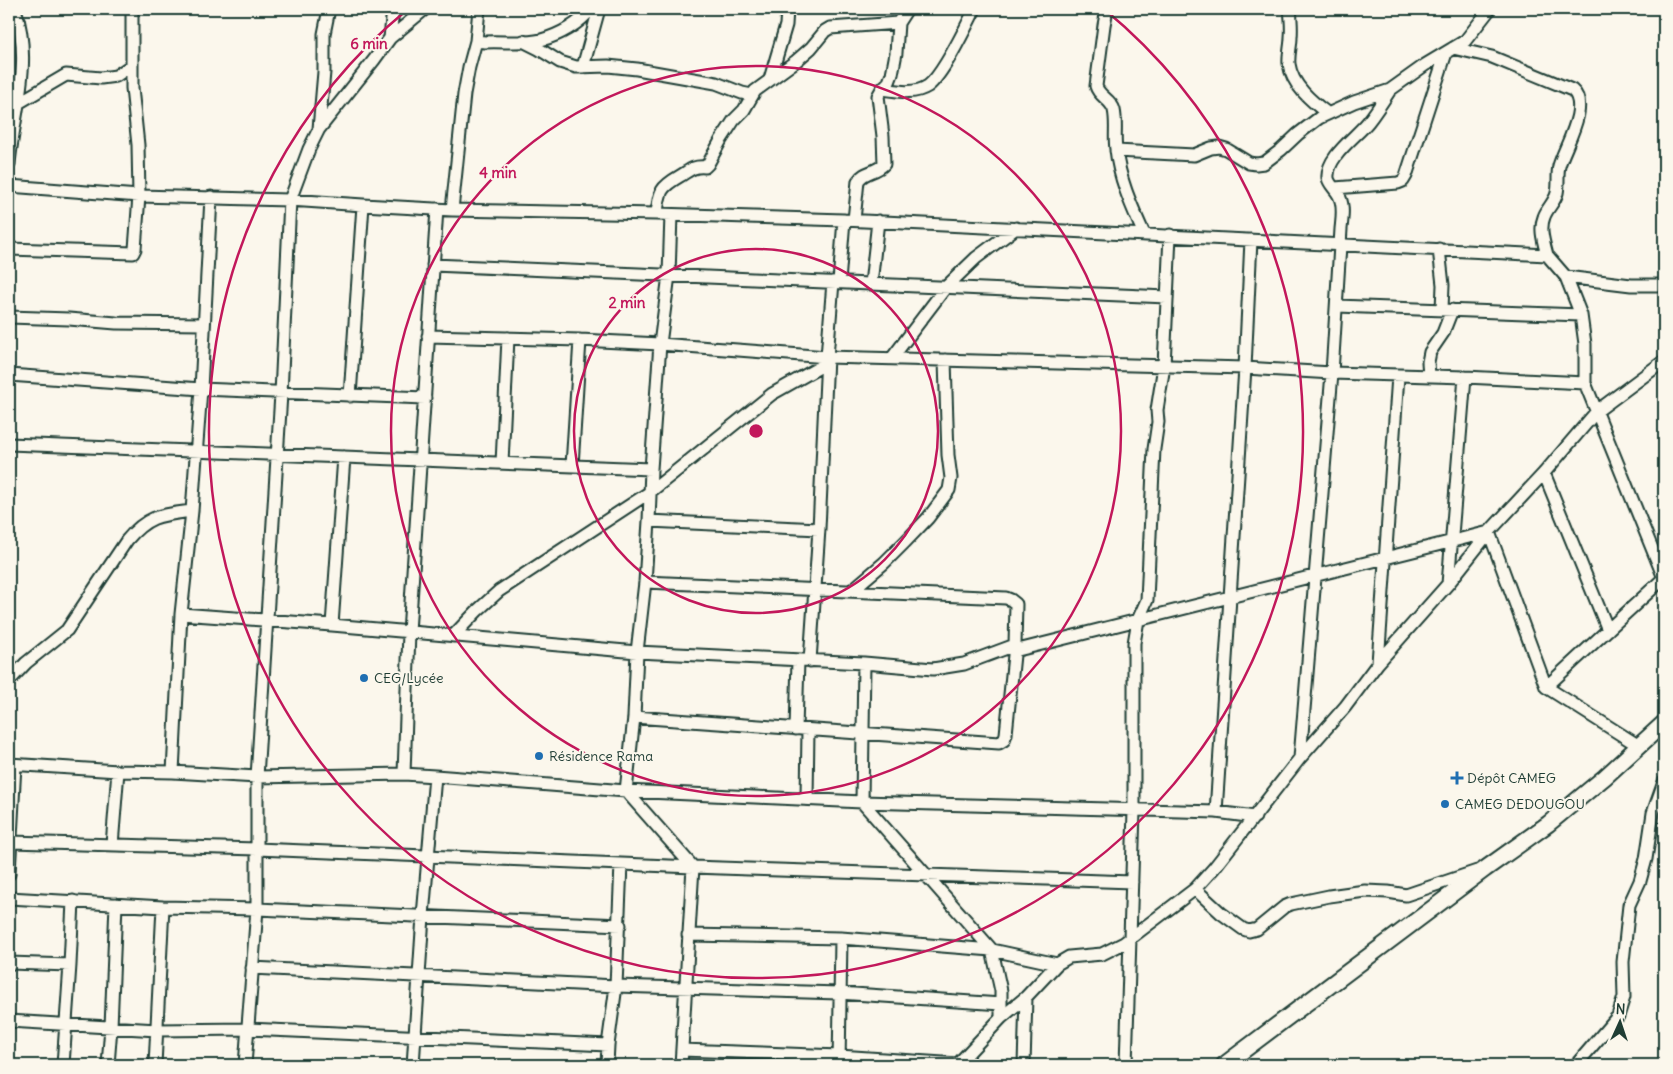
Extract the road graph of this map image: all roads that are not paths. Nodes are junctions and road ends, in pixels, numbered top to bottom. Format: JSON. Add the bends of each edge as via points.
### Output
{"nodes":[{"id":1,"x":15,"y":9,"type":"edge"},
{"id":2,"x":132,"y":9,"type":"edge"},
{"id":3,"x":328,"y":9,"type":"edge"},
{"id":4,"x":393,"y":9,"type":"edge"},
{"id":5,"x":426,"y":9,"type":"edge"},
{"id":6,"x":479,"y":9,"type":"edge"},
{"id":7,"x":591,"y":9,"type":"edge"},
{"id":8,"x":599,"y":9,"type":"edge"},
{"id":9,"x":787,"y":9,"type":"edge"},
{"id":10,"x":907,"y":9,"type":"edge"},
{"id":11,"x":975,"y":9,"type":"edge"},
{"id":12,"x":1107,"y":9,"type":"edge"},
{"id":13,"x":1290,"y":9,"type":"edge"},
{"id":14,"x":1490,"y":9,"type":"edge"},
{"id":15,"x":898,"y":23,"type":"junction"},
{"id":16,"x":390,"y":38,"type":"junction"},
{"id":17,"x":476,"y":41,"type":"junction"},
{"id":18,"x":523,"y":41,"type":"junction"},
{"id":19,"x":1449,"y":50,"type":"junction"},
{"id":20,"x":132,"y":65,"type":"junction"},
{"id":21,"x":583,"y":67,"type":"junction"},
{"id":22,"x":770,"y":79,"type":"junction"},
{"id":23,"x":882,"y":90,"type":"junction"},
{"id":24,"x":1390,"y":90,"type":"junction"},
{"id":25,"x":752,"y":95,"type":"junction"},
{"id":26,"x":20,"y":102,"type":"junction"},
{"id":27,"x":1327,"y":113,"type":"junction"},
{"id":28,"x":319,"y":129,"type":"junction"},
{"id":29,"x":1116,"y":151,"type":"junction"},
{"id":30,"x":9,"y":164,"type":"edge"},
{"id":31,"x":9,"y":186,"type":"edge"},
{"id":32,"x":1335,"y":188,"type":"junction"},
{"id":33,"x":139,"y":196,"type":"junction"},
{"id":34,"x":211,"y":198,"type":"junction"},
{"id":35,"x":290,"y":200,"type":"junction"},
{"id":36,"x":363,"y":206,"type":"junction"},
{"id":37,"x":437,"y":209,"type":"junction"},
{"id":38,"x":452,"y":210,"type":"junction"},
{"id":39,"x":657,"y":214,"type":"junction"},
{"id":40,"x":671,"y":215,"type":"junction"},
{"id":41,"x":849,"y":220,"type":"junction"},
{"id":42,"x":878,"y":222,"type":"junction"},
{"id":43,"x":1016,"y":228,"type":"junction"},
{"id":44,"x":1144,"y":234,"type":"junction"},
{"id":45,"x":1170,"y":235,"type":"junction"},
{"id":46,"x":1251,"y":240,"type":"junction"},
{"id":47,"x":1340,"y":244,"type":"junction"},
{"id":48,"x":9,"y":249,"type":"edge"},
{"id":49,"x":1439,"y":249,"type":"junction"},
{"id":50,"x":1547,"y":255,"type":"junction"},
{"id":51,"x":433,"y":265,"type":"junction"},
{"id":52,"x":670,"y":275,"type":"junction"},
{"id":53,"x":1566,"y":277,"type":"junction"},
{"id":54,"x":836,"y":282,"type":"junction"},
{"id":55,"x":871,"y":284,"type":"junction"},
{"id":56,"x":1664,"y":285,"type":"edge"},
{"id":57,"x":946,"y":288,"type":"junction"},
{"id":58,"x":1167,"y":297,"type":"junction"},
{"id":59,"x":1337,"y":306,"type":"junction"},
{"id":60,"x":1447,"y":310,"type":"junction"},
{"id":61,"x":1581,"y":315,"type":"junction"},
{"id":62,"x":9,"y":317,"type":"edge"},
{"id":63,"x":204,"y":324,"type":"junction"},
{"id":64,"x":428,"y":336,"type":"junction"},
{"id":65,"x":508,"y":338,"type":"junction"},
{"id":66,"x":580,"y":340,"type":"junction"},
{"id":67,"x":660,"y":344,"type":"junction"},
{"id":68,"x":892,"y":358,"type":"junction"},
{"id":69,"x":827,"y":360,"type":"junction"},
{"id":70,"x":946,"y":360,"type":"junction"},
{"id":71,"x":1664,"y":361,"type":"edge"},
{"id":72,"x":1164,"y":366,"type":"junction"},
{"id":73,"x":1245,"y":368,"type":"junction"},
{"id":74,"x":1332,"y":374,"type":"junction"},
{"id":75,"x":9,"y":375,"type":"edge"},
{"id":76,"x":1398,"y":376,"type":"junction"},
{"id":77,"x":1429,"y":376,"type":"junction"},
{"id":78,"x":1465,"y":377,"type":"junction"},
{"id":79,"x":1585,"y":383,"type":"junction"},
{"id":80,"x":201,"y":390,"type":"junction"},
{"id":81,"x":282,"y":394,"type":"junction"},
{"id":82,"x":350,"y":396,"type":"junction"},
{"id":83,"x":425,"y":398,"type":"junction"},
{"id":84,"x":1597,"y":411,"type":"junction"},
{"id":85,"x":9,"y":444,"type":"edge"},
{"id":86,"x":196,"y":452,"type":"junction"},
{"id":87,"x":277,"y":456,"type":"junction"},
{"id":88,"x":344,"y":457,"type":"junction"},
{"id":89,"x":421,"y":460,"type":"junction"},
{"id":90,"x":502,"y":463,"type":"junction"},
{"id":91,"x":572,"y":466,"type":"junction"},
{"id":92,"x":651,"y":469,"type":"junction"},
{"id":93,"x":1544,"y":473,"type":"junction"},
{"id":94,"x":650,"y":492,"type":"junction"},
{"id":95,"x":192,"y":511,"type":"junction"},
{"id":96,"x":650,"y":521,"type":"junction"},
{"id":97,"x":819,"y":528,"type":"junction"},
{"id":98,"x":1489,"y":532,"type":"junction"},
{"id":99,"x":1452,"y":541,"type":"junction"},
{"id":100,"x":1386,"y":558,"type":"junction"},
{"id":101,"x":1315,"y":576,"type":"junction"},
{"id":102,"x":1664,"y":578,"type":"edge"},
{"id":103,"x":645,"y":582,"type":"junction"},
{"id":104,"x":1448,"y":584,"type":"junction"},
{"id":105,"x":815,"y":589,"type":"junction"},
{"id":106,"x":851,"y":591,"type":"junction"},
{"id":107,"x":1230,"y":597,"type":"junction"},
{"id":108,"x":181,"y":614,"type":"junction"},
{"id":109,"x":1138,"y":620,"type":"junction"},
{"id":110,"x":268,"y":621,"type":"junction"},
{"id":111,"x":332,"y":625,"type":"junction"},
{"id":112,"x":1608,"y":630,"type":"junction"},
{"id":113,"x":409,"y":632,"type":"junction"},
{"id":114,"x":453,"y":636,"type":"junction"},
{"id":115,"x":1014,"y":648,"type":"junction"},
{"id":116,"x":637,"y":652,"type":"junction"},
{"id":117,"x":798,"y":660,"type":"junction"},
{"id":118,"x":810,"y":661,"type":"junction"},
{"id":119,"x":864,"y":663,"type":"junction"},
{"id":120,"x":1378,"y":663,"type":"junction"},
{"id":121,"x":9,"y":681,"type":"edge"},
{"id":122,"x":1546,"y":687,"type":"junction"},
{"id":123,"x":634,"y":717,"type":"junction"},
{"id":124,"x":1664,"y":723,"type":"edge"},
{"id":125,"x":802,"y":729,"type":"junction"},
{"id":126,"x":863,"y":734,"type":"junction"},
{"id":127,"x":1638,"y":746,"type":"junction"},
{"id":128,"x":1300,"y":758,"type":"junction"},
{"id":129,"x":12,"y":765,"type":"edge"},
{"id":130,"x":118,"y":771,"type":"junction"},
{"id":131,"x":173,"y":772,"type":"junction"},
{"id":132,"x":404,"y":774,"type":"junction"},
{"id":133,"x":435,"y":776,"type":"junction"},
{"id":134,"x":258,"y":777,"type":"junction"},
{"id":135,"x":1664,"y":782,"type":"edge"},
{"id":136,"x":626,"y":791,"type":"junction"},
{"id":137,"x":806,"y":799,"type":"junction"},
{"id":138,"x":862,"y":802,"type":"junction"},
{"id":139,"x":1134,"y":810,"type":"junction"},
{"id":140,"x":1216,"y":812,"type":"junction"},
{"id":141,"x":1255,"y":817,"type":"junction"},
{"id":142,"x":11,"y":842,"type":"junction"},
{"id":143,"x":112,"y":845,"type":"junction"},
{"id":144,"x":257,"y":849,"type":"junction"},
{"id":145,"x":429,"y":857,"type":"junction"},
{"id":146,"x":621,"y":864,"type":"junction"},
{"id":147,"x":692,"y":867,"type":"junction"},
{"id":148,"x":1485,"y":869,"type":"junction"},
{"id":149,"x":9,"y":874,"type":"edge"},
{"id":150,"x":926,"y":875,"type":"junction"},
{"id":151,"x":1132,"y":882,"type":"junction"},
{"id":152,"x":1195,"y":889,"type":"junction"},
{"id":153,"x":9,"y":898,"type":"edge"},
{"id":154,"x":73,"y":901,"type":"junction"},
{"id":155,"x":116,"y":904,"type":"junction"},
{"id":156,"x":163,"y":907,"type":"junction"},
{"id":157,"x":257,"y":909,"type":"junction"},
{"id":158,"x":423,"y":916,"type":"junction"},
{"id":159,"x":620,"y":925,"type":"junction"},
{"id":160,"x":688,"y":935,"type":"junction"},
{"id":161,"x":841,"y":938,"type":"junction"},
{"id":162,"x":1130,"y":939,"type":"junction"},
{"id":163,"x":992,"y":950,"type":"junction"},
{"id":164,"x":9,"y":963,"type":"edge"},
{"id":165,"x":1057,"y":964,"type":"junction"},
{"id":166,"x":70,"y":965,"type":"junction"},
{"id":167,"x":252,"y":968,"type":"junction"},
{"id":168,"x":419,"y":976,"type":"junction"},
{"id":169,"x":616,"y":986,"type":"junction"},
{"id":170,"x":685,"y":988,"type":"junction"},
{"id":171,"x":839,"y":994,"type":"junction"},
{"id":172,"x":1026,"y":997,"type":"junction"},
{"id":173,"x":1000,"y":1004,"type":"junction"},
{"id":174,"x":1001,"y":1018,"type":"junction"},
{"id":175,"x":9,"y":1021,"type":"edge"},
{"id":176,"x":66,"y":1024,"type":"junction"},
{"id":177,"x":111,"y":1027,"type":"junction"},
{"id":178,"x":248,"y":1029,"type":"junction"},
{"id":179,"x":157,"y":1030,"type":"junction"},
{"id":180,"x":414,"y":1037,"type":"junction"},
{"id":181,"x":608,"y":1045,"type":"junction"},
{"id":182,"x":682,"y":1050,"type":"junction"},
{"id":183,"x":839,"y":1060,"type":"edge"},
{"id":184,"x":63,"y":1065,"type":"edge"},
{"id":185,"x":108,"y":1065,"type":"edge"},
{"id":186,"x":155,"y":1065,"type":"edge"},
{"id":187,"x":245,"y":1065,"type":"edge"},
{"id":188,"x":413,"y":1065,"type":"edge"},
{"id":189,"x":607,"y":1065,"type":"edge"},
{"id":190,"x":681,"y":1065,"type":"edge"},
{"id":191,"x":957,"y":1065,"type":"edge"},
{"id":192,"x":1024,"y":1065,"type":"edge"},
{"id":193,"x":1126,"y":1065,"type":"edge"},
{"id":194,"x":1224,"y":1065,"type":"edge"},
{"id":195,"x":1576,"y":1065,"type":"edge"}],
"edges":[{"from":1,"to":26,"type":"street","via":[[21,34],[23,69]]},
{"from":2,"to":20,"type":"street"},
{"from":3,"to":28,"type":"street"},
{"from":4,"to":16,"type":"street"},
{"from":5,"to":16,"type":"street"},
{"from":6,"to":17,"type":"street"},
{"from":7,"to":18,"type":"street","via":[[559,33],[540,40]]},
{"from":8,"to":21,"type":"street"},
{"from":9,"to":22,"type":"street","via":[[786,25]]},
{"from":10,"to":15,"type":"street"},
{"from":11,"to":23,"type":"street","via":[[960,39],[928,85],[906,92]]},
{"from":12,"to":29,"type":"street","via":[[1096,86],[1097,92],[1114,109]]},
{"from":13,"to":27,"type":"street","via":[[1292,73],[1303,92]]},
{"from":14,"to":19,"type":"street","via":[[1465,41]]},
{"from":15,"to":22,"type":"street","via":[[830,28],[796,62]]},
{"from":15,"to":23,"type":"street","via":[[892,74]]},
{"from":16,"to":28,"type":"street"},
{"from":17,"to":18,"type":"street"},
{"from":17,"to":38,"type":"street","via":[[464,94]]},
{"from":18,"to":21,"type":"street","via":[[560,62]]},
{"from":19,"to":24,"type":"street"},
{"from":19,"to":32,"type":"street","via":[[1403,180]]},
{"from":19,"to":50,"type":"street","via":[[1492,57],[1576,93],[1579,102],[1577,118],[1560,164],[1557,193],[1542,228]]},
{"from":20,"to":26,"type":"street","via":[[116,76],[66,76]]},
{"from":20,"to":33,"type":"street"},
{"from":21,"to":25,"type":"street","via":[[637,69],[716,83]]},
{"from":22,"to":25,"type":"street"},
{"from":23,"to":41,"type":"street","via":[[878,96],[884,164],[858,181]]},
{"from":24,"to":27,"type":"street"},
{"from":24,"to":32,"type":"street","via":[[1367,123],[1332,162],[1328,179]]},
{"from":25,"to":39,"type":"street","via":[[705,168],[691,168],[662,190]]},
{"from":26,"to":30,"type":"street"},
{"from":27,"to":29,"type":"street","via":[[1264,163],[1248,163],[1219,147],[1194,155]]},
{"from":28,"to":35,"type":"street"},
{"from":29,"to":44,"type":"street","via":[[1127,196]]},
{"from":31,"to":33,"type":"street"},
{"from":32,"to":47,"type":"street","via":[[1342,208]]},
{"from":33,"to":34,"type":"street"},
{"from":33,"to":48,"type":"street","via":[[133,253]]},
{"from":34,"to":35,"type":"street"},
{"from":34,"to":63,"type":"street"},
{"from":35,"to":36,"type":"street"},
{"from":35,"to":81,"type":"street"},
{"from":36,"to":37,"type":"street"},
{"from":36,"to":82,"type":"street"},
{"from":37,"to":38,"type":"street"},
{"from":37,"to":51,"type":"street"},
{"from":38,"to":39,"type":"street"},
{"from":39,"to":40,"type":"street"},
{"from":40,"to":41,"type":"street"},
{"from":40,"to":52,"type":"street"},
{"from":41,"to":42,"type":"street"},
{"from":41,"to":54,"type":"street"},
{"from":42,"to":43,"type":"street"},
{"from":42,"to":55,"type":"street"},
{"from":43,"to":44,"type":"street"},
{"from":43,"to":57,"type":"street","via":[[976,258]]},
{"from":44,"to":45,"type":"street"},
{"from":45,"to":46,"type":"street"},
{"from":45,"to":58,"type":"street"},
{"from":46,"to":47,"type":"street"},
{"from":46,"to":73,"type":"street"},
{"from":47,"to":49,"type":"street"},
{"from":47,"to":59,"type":"street"},
{"from":49,"to":50,"type":"street"},
{"from":49,"to":60,"type":"street"},
{"from":50,"to":53,"type":"street"},
{"from":51,"to":52,"type":"street"},
{"from":51,"to":64,"type":"street"},
{"from":52,"to":54,"type":"street"},
{"from":52,"to":67,"type":"street"},
{"from":53,"to":56,"type":"street","via":[[1631,286]]},
{"from":53,"to":61,"type":"street"},
{"from":54,"to":55,"type":"street"},
{"from":54,"to":69,"type":"street"},
{"from":55,"to":57,"type":"street"},
{"from":57,"to":58,"type":"street"},
{"from":57,"to":68,"type":"street"},
{"from":58,"to":72,"type":"street"},
{"from":59,"to":60,"type":"street"},
{"from":59,"to":74,"type":"street"},
{"from":60,"to":61,"type":"street"},
{"from":60,"to":77,"type":"street","via":[[1442,333],[1430,352]]},
{"from":61,"to":79,"type":"street"},
{"from":62,"to":63,"type":"street"},
{"from":63,"to":80,"type":"street"},
{"from":64,"to":65,"type":"street"},
{"from":64,"to":83,"type":"street"},
{"from":65,"to":66,"type":"street"},
{"from":65,"to":90,"type":"street"},
{"from":66,"to":67,"type":"street"},
{"from":66,"to":91,"type":"street"},
{"from":67,"to":69,"type":"street"},
{"from":67,"to":92,"type":"street"},
{"from":68,"to":69,"type":"street"},
{"from":68,"to":70,"type":"street"},
{"from":69,"to":94,"type":"street","via":[[772,394]]},
{"from":69,"to":97,"type":"street"},
{"from":70,"to":72,"type":"street"},
{"from":70,"to":106,"type":"street","via":[[949,490],[905,542]]},
{"from":71,"to":84,"type":"street"},
{"from":72,"to":73,"type":"street"},
{"from":72,"to":109,"type":"street","via":[[1157,410],[1147,600]]},
{"from":73,"to":74,"type":"street"},
{"from":73,"to":107,"type":"street"},
{"from":74,"to":76,"type":"street"},
{"from":74,"to":101,"type":"street"},
{"from":75,"to":80,"type":"street"},
{"from":76,"to":77,"type":"street"},
{"from":76,"to":100,"type":"street"},
{"from":77,"to":78,"type":"street"},
{"from":78,"to":79,"type":"street"},
{"from":78,"to":99,"type":"street"},
{"from":79,"to":84,"type":"street"},
{"from":80,"to":81,"type":"street"},
{"from":80,"to":86,"type":"street"},
{"from":81,"to":82,"type":"street"},
{"from":81,"to":87,"type":"street"},
{"from":82,"to":83,"type":"street"},
{"from":83,"to":89,"type":"street"},
{"from":84,"to":93,"type":"street"},
{"from":84,"to":102,"type":"street"},
{"from":85,"to":86,"type":"street"},
{"from":86,"to":87,"type":"street"},
{"from":86,"to":95,"type":"street"},
{"from":87,"to":88,"type":"street"},
{"from":87,"to":110,"type":"street"},
{"from":88,"to":89,"type":"street"},
{"from":88,"to":111,"type":"street"},
{"from":89,"to":90,"type":"street"},
{"from":89,"to":113,"type":"street"},
{"from":90,"to":91,"type":"street"},
{"from":91,"to":92,"type":"street"},
{"from":92,"to":94,"type":"street"},
{"from":93,"to":98,"type":"street"},
{"from":93,"to":112,"type":"street"},
{"from":94,"to":96,"type":"street"},
{"from":94,"to":114,"type":"street","via":[[500,591]]},
{"from":95,"to":108,"type":"street"},
{"from":95,"to":121,"type":"street","via":[[161,515],[136,529],[67,630]]},
{"from":96,"to":97,"type":"street"},
{"from":96,"to":103,"type":"street"},
{"from":97,"to":105,"type":"street"},
{"from":98,"to":99,"type":"street"},
{"from":98,"to":104,"type":"street"},
{"from":98,"to":122,"type":"street"},
{"from":99,"to":100,"type":"street"},
{"from":99,"to":104,"type":"street"},
{"from":100,"to":101,"type":"street"},
{"from":100,"to":120,"type":"street"},
{"from":101,"to":107,"type":"street"},
{"from":101,"to":128,"type":"street"},
{"from":102,"to":112,"type":"street"},
{"from":103,"to":105,"type":"street"},
{"from":103,"to":116,"type":"street"},
{"from":104,"to":120,"type":"street"},
{"from":105,"to":106,"type":"street"},
{"from":105,"to":118,"type":"street"},
{"from":106,"to":115,"type":"street","via":[[1011,600],[1016,604]]},
{"from":107,"to":109,"type":"street"},
{"from":107,"to":140,"type":"street"},
{"from":108,"to":110,"type":"street"},
{"from":108,"to":131,"type":"street"},
{"from":109,"to":115,"type":"street"},
{"from":109,"to":139,"type":"street","via":[[1134,643]]},
{"from":110,"to":111,"type":"street"},
{"from":110,"to":134,"type":"street"},
{"from":111,"to":113,"type":"street"},
{"from":112,"to":122,"type":"street"},
{"from":113,"to":114,"type":"street"},
{"from":113,"to":132,"type":"street"},
{"from":114,"to":116,"type":"street"},
{"from":115,"to":119,"type":"street","via":[[964,664],[933,669]]},
{"from":115,"to":126,"type":"street","via":[[1006,734],[999,743]]},
{"from":116,"to":117,"type":"street"},
{"from":116,"to":123,"type":"street"},
{"from":117,"to":118,"type":"street"},
{"from":117,"to":125,"type":"street"},
{"from":118,"to":119,"type":"street"},
{"from":119,"to":126,"type":"street"},
{"from":120,"to":128,"type":"street"},
{"from":122,"to":127,"type":"street"},
{"from":123,"to":125,"type":"street"},
{"from":123,"to":136,"type":"street"},
{"from":124,"to":127,"type":"main road"},
{"from":125,"to":126,"type":"street"},
{"from":125,"to":137,"type":"street"},
{"from":126,"to":138,"type":"street"},
{"from":127,"to":148,"type":"main road","via":[[1548,824]]},
{"from":128,"to":141,"type":"street"},
{"from":129,"to":130,"type":"street"},
{"from":129,"to":142,"type":"street"},
{"from":130,"to":131,"type":"street"},
{"from":130,"to":143,"type":"street"},
{"from":131,"to":134,"type":"street"},
{"from":132,"to":133,"type":"street"},
{"from":132,"to":134,"type":"street"},
{"from":133,"to":136,"type":"street"},
{"from":133,"to":145,"type":"street"},
{"from":134,"to":144,"type":"street"},
{"from":135,"to":195,"type":"street","via":[[1653,814],[1646,860],[1630,905],[1623,962],[1622,1007]]},
{"from":136,"to":137,"type":"street"},
{"from":136,"to":147,"type":"street"},
{"from":137,"to":138,"type":"street"},
{"from":138,"to":139,"type":"street"},
{"from":138,"to":150,"type":"street"},
{"from":139,"to":140,"type":"street"},
{"from":139,"to":151,"type":"street"},
{"from":140,"to":141,"type":"street"},
{"from":141,"to":152,"type":"street"},
{"from":142,"to":143,"type":"street"},
{"from":142,"to":149,"type":"street"},
{"from":143,"to":144,"type":"street"},
{"from":144,"to":145,"type":"street"},
{"from":144,"to":157,"type":"street"},
{"from":145,"to":146,"type":"street"},
{"from":145,"to":158,"type":"street"},
{"from":146,"to":147,"type":"street"},
{"from":146,"to":159,"type":"street"},
{"from":147,"to":150,"type":"street"},
{"from":147,"to":160,"type":"street"},
{"from":148,"to":152,"type":"street","via":[[1406,895],[1366,891],[1291,904],[1250,931],[1222,913]]},
{"from":148,"to":194,"type":"main road"},
{"from":150,"to":151,"type":"street"},
{"from":150,"to":163,"type":"street"},
{"from":151,"to":162,"type":"street"},
{"from":152,"to":162,"type":"street"},
{"from":153,"to":154,"type":"street"},
{"from":154,"to":155,"type":"street"},
{"from":154,"to":166,"type":"street"},
{"from":155,"to":156,"type":"street"},
{"from":155,"to":177,"type":"street"},
{"from":156,"to":157,"type":"street"},
{"from":156,"to":179,"type":"street"},
{"from":157,"to":158,"type":"street"},
{"from":157,"to":167,"type":"street"},
{"from":158,"to":159,"type":"street"},
{"from":158,"to":168,"type":"street"},
{"from":159,"to":169,"type":"street"},
{"from":160,"to":161,"type":"street"},
{"from":160,"to":170,"type":"street"},
{"from":161,"to":163,"type":"street"},
{"from":161,"to":171,"type":"street"},
{"from":162,"to":165,"type":"street","via":[[1102,954],[1068,957]]},
{"from":162,"to":193,"type":"street"},
{"from":163,"to":165,"type":"street"},
{"from":163,"to":173,"type":"street","via":[[1001,991]]},
{"from":164,"to":166,"type":"street"},
{"from":165,"to":172,"type":"street"},
{"from":166,"to":176,"type":"street"},
{"from":167,"to":168,"type":"street"},
{"from":167,"to":178,"type":"street"},
{"from":168,"to":169,"type":"street"},
{"from":168,"to":180,"type":"street"},
{"from":169,"to":170,"type":"street"},
{"from":169,"to":181,"type":"street"},
{"from":170,"to":171,"type":"street"},
{"from":170,"to":182,"type":"street"},
{"from":171,"to":173,"type":"street"},
{"from":171,"to":183,"type":"street"},
{"from":172,"to":174,"type":"street"},
{"from":172,"to":192,"type":"street"},
{"from":173,"to":174,"type":"street"},
{"from":174,"to":191,"type":"street"},
{"from":175,"to":176,"type":"street"},
{"from":176,"to":177,"type":"street"},
{"from":176,"to":184,"type":"street"},
{"from":177,"to":179,"type":"street"},
{"from":177,"to":185,"type":"street"},
{"from":178,"to":179,"type":"street"},
{"from":178,"to":180,"type":"street"},
{"from":178,"to":187,"type":"street"},
{"from":179,"to":186,"type":"street"},
{"from":180,"to":181,"type":"street"},
{"from":180,"to":188,"type":"street"},
{"from":181,"to":189,"type":"street"},
{"from":182,"to":183,"type":"street"},
{"from":182,"to":190,"type":"street"},
{"from":183,"to":191,"type":"street"}]}
